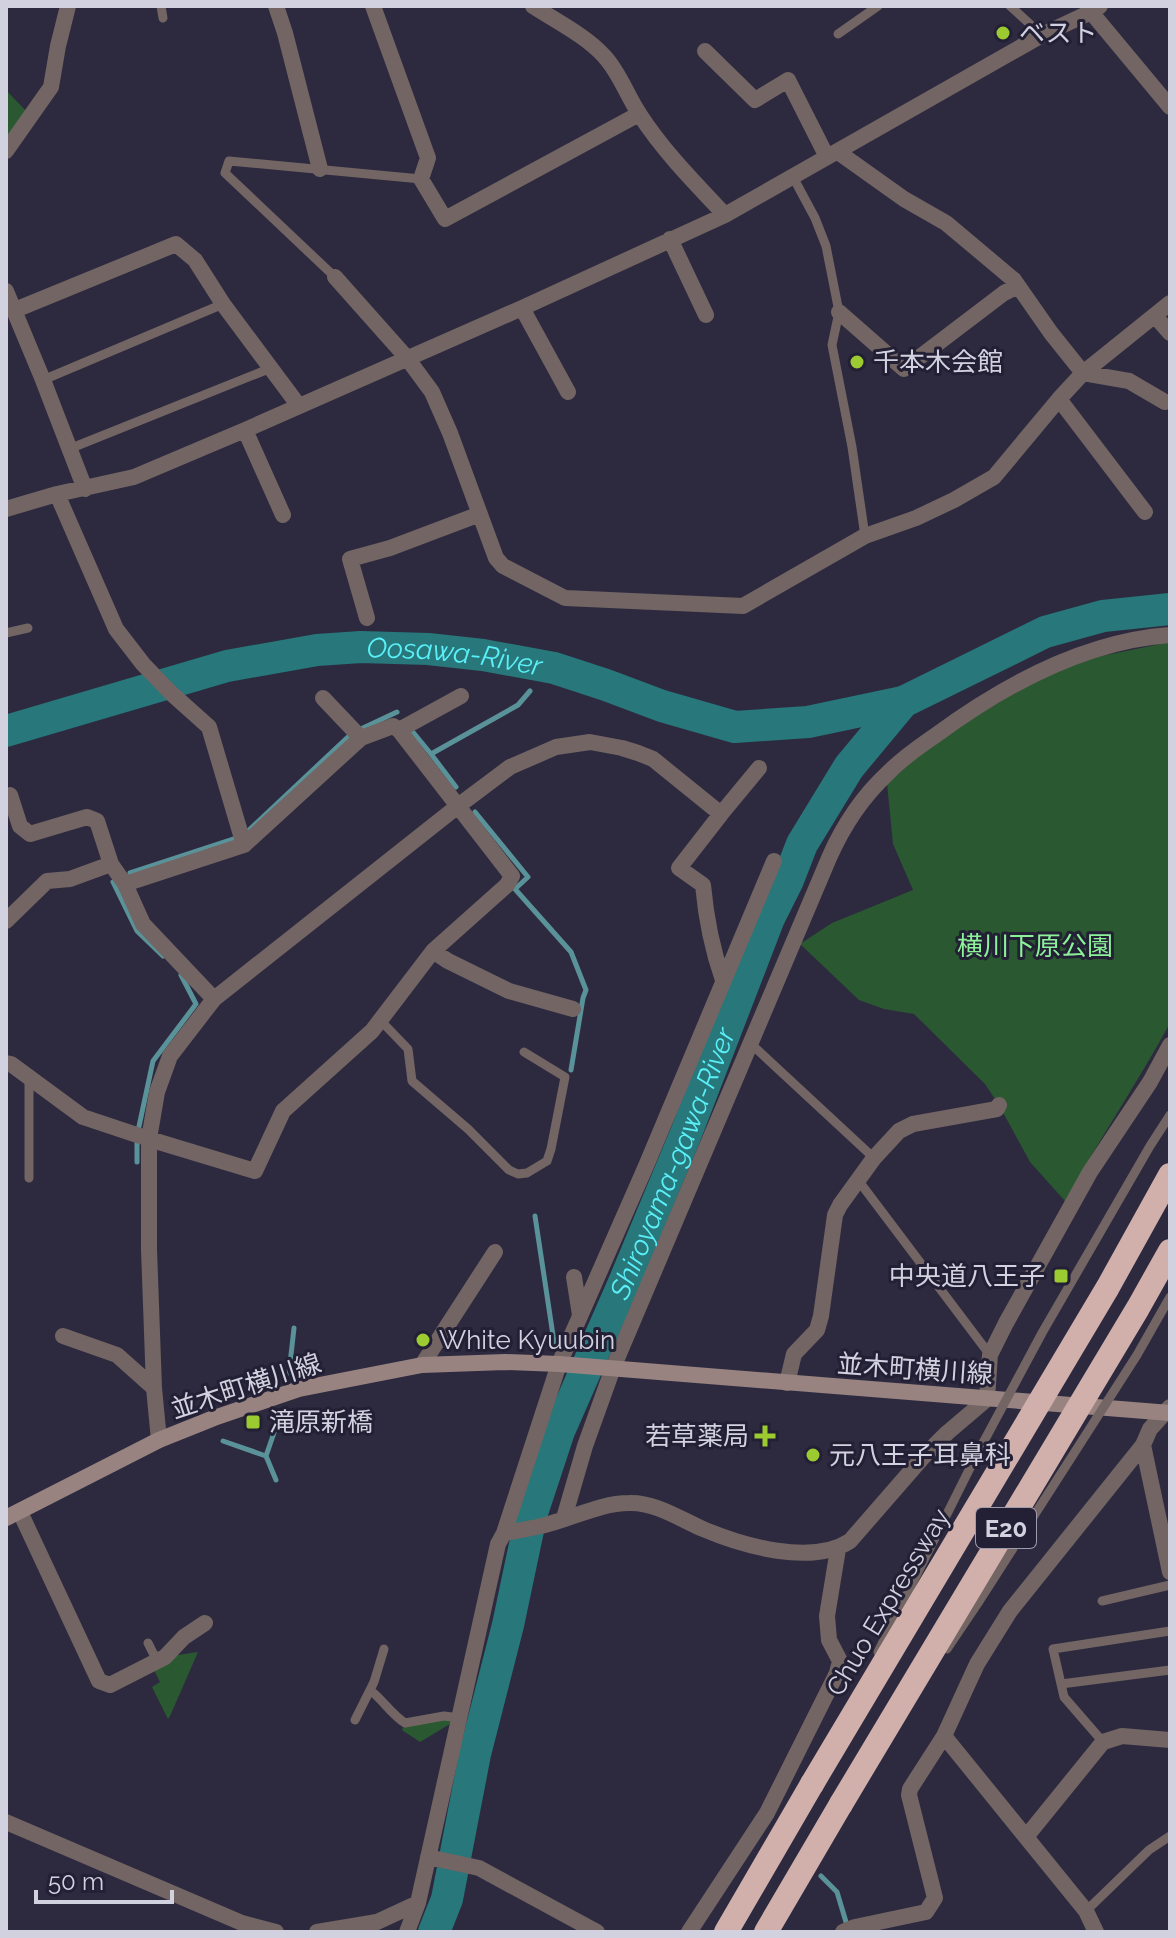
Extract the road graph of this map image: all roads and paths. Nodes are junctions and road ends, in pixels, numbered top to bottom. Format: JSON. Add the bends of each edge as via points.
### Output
{"nodes":[{"id":1,"x":68,"y":6,"type":"edge"},
{"id":2,"x":161,"y":6,"type":"edge"},
{"id":3,"x":276,"y":6,"type":"edge"},
{"id":4,"x":373,"y":6,"type":"edge"},
{"id":5,"x":533,"y":6,"type":"edge"},
{"id":6,"x":878,"y":6,"type":"edge"},
{"id":7,"x":1010,"y":6,"type":"edge"},
{"id":8,"x":1096,"y":9,"type":"edge"},
{"id":9,"x":163,"y":18,"type":"dead end"},
{"id":10,"x":838,"y":34,"type":"dead end"},
{"id":11,"x":1042,"y":35,"type":"junction"},
{"id":12,"x":705,"y":51,"type":"dead end"},
{"id":13,"x":1170,"y":107,"type":"edge"},
{"id":14,"x":639,"y":114,"type":"junction"},
{"id":15,"x":6,"y":151,"type":"edge"},
{"id":16,"x":832,"y":154,"type":"junction"},
{"id":17,"x":320,"y":169,"type":"junction"},
{"id":18,"x":793,"y":177,"type":"junction"},
{"id":19,"x":421,"y":179,"type":"junction"},
{"id":20,"x":725,"y":215,"type":"junction"},
{"id":21,"x":670,"y":239,"type":"junction"},
{"id":22,"x":335,"y":277,"type":"joint"},
{"id":23,"x":1018,"y":286,"type":"junction"},
{"id":24,"x":6,"y":291,"type":"edge"},
{"id":25,"x":1170,"y":303,"type":"edge"},
{"id":26,"x":223,"y":304,"type":"junction"},
{"id":27,"x":522,"y":308,"type":"junction"},
{"id":28,"x":15,"y":310,"type":"junction"},
{"id":29,"x":839,"y":312,"type":"junction"},
{"id":30,"x":706,"y":315,"type":"dead end"},
{"id":31,"x":1155,"y":316,"type":"junction"},
{"id":32,"x":1170,"y":333,"type":"edge"},
{"id":33,"x":407,"y":358,"type":"junction"},
{"id":34,"x":271,"y":368,"type":"junction"},
{"id":35,"x":1083,"y":373,"type":"junction"},
{"id":36,"x":43,"y":380,"type":"junction"},
{"id":37,"x":568,"y":392,"type":"dead end"},
{"id":38,"x":1059,"y":399,"type":"junction"},
{"id":39,"x":1165,"y":402,"type":"dead end"},
{"id":40,"x":299,"y":406,"type":"junction"},
{"id":41,"x":245,"y":430,"type":"junction"},
{"id":42,"x":69,"y":449,"type":"junction"},
{"id":43,"x":85,"y":489,"type":"junction"},
{"id":44,"x":57,"y":494,"type":"junction"},
{"id":45,"x":6,"y":509,"type":"edge"},
{"id":46,"x":1145,"y":512,"type":"dead end"},
{"id":47,"x":480,"y":514,"type":"junction"},
{"id":48,"x":283,"y":515,"type":"dead end"},
{"id":49,"x":865,"y":536,"type":"junction"},
{"id":50,"x":367,"y":618,"type":"dead end"},
{"id":51,"x":28,"y":628,"type":"dead end"},
{"id":52,"x":6,"y":633,"type":"edge"},
{"id":53,"x":1170,"y":635,"type":"edge"},
{"id":54,"x":461,"y":696,"type":"dead end"},
{"id":55,"x":323,"y":698,"type":"dead end"},
{"id":56,"x":399,"y":730,"type":"junction"},
{"id":57,"x":361,"y":738,"type":"junction"},
{"id":58,"x":759,"y":768,"type":"dead end"},
{"id":59,"x":10,"y":795,"type":"dead end"},
{"id":60,"x":458,"y":806,"type":"junction"},
{"id":61,"x":721,"y":814,"type":"junction"},
{"id":62,"x":244,"y":845,"type":"junction"},
{"id":63,"x":774,"y":861,"type":"dead end"},
{"id":64,"x":111,"y":864,"type":"junction"},
{"id":65,"x":125,"y":884,"type":"junction"},
{"id":66,"x":6,"y":921,"type":"edge"},
{"id":67,"x":433,"y":951,"type":"junction"},
{"id":68,"x":723,"y":980,"type":"junction"},
{"id":69,"x":214,"y":999,"type":"junction"},
{"id":70,"x":573,"y":1009,"type":"dead end"},
{"id":71,"x":381,"y":1021,"type":"junction"},
{"id":72,"x":750,"y":1043,"type":"junction"},
{"id":73,"x":1170,"y":1045,"type":"edge"},
{"id":74,"x":524,"y":1052,"type":"dead end"},
{"id":75,"x":6,"y":1063,"type":"edge"},
{"id":76,"x":29,"y":1078,"type":"junction"},
{"id":77,"x":999,"y":1105,"type":"dead end"},
{"id":78,"x":1170,"y":1115,"type":"edge"},
{"id":79,"x":149,"y":1139,"type":"junction"},
{"id":80,"x":874,"y":1158,"type":"junction"},
{"id":81,"x":1170,"y":1175,"type":"edge"},
{"id":82,"x":29,"y":1178,"type":"dead end"},
{"id":83,"x":858,"y":1180,"type":"junction"},
{"id":84,"x":1170,"y":1251,"type":"edge"},
{"id":85,"x":495,"y":1252,"type":"dead end"},
{"id":86,"x":574,"y":1277,"type":"dead end"},
{"id":87,"x":1170,"y":1297,"type":"edge"},
{"id":88,"x":580,"y":1316,"type":"junction"},
{"id":89,"x":63,"y":1336,"type":"dead end"},
{"id":90,"x":990,"y":1355,"type":"junction"},
{"id":91,"x":562,"y":1364,"type":"junction"},
{"id":92,"x":422,"y":1365,"type":"junction"},
{"id":93,"x":610,"y":1368,"type":"junction"},
{"id":94,"x":787,"y":1383,"type":"junction"},
{"id":95,"x":154,"y":1388,"type":"junction"},
{"id":96,"x":987,"y":1399,"type":"junction"},
{"id":97,"x":1168,"y":1411,"type":"edge"},
{"id":98,"x":159,"y":1440,"type":"junction"},
{"id":99,"x":1143,"y":1445,"type":"junction"},
{"id":100,"x":13,"y":1515,"type":"edge"},
{"id":101,"x":559,"y":1521,"type":"junction"},
{"id":102,"x":509,"y":1532,"type":"junction"},
{"id":103,"x":838,"y":1549,"type":"junction"},
{"id":104,"x":1170,"y":1572,"type":"edge"},
{"id":105,"x":1170,"y":1585,"type":"edge"},
{"id":106,"x":1102,"y":1601,"type":"dead end"},
{"id":107,"x":205,"y":1623,"type":"dead end"},
{"id":108,"x":1170,"y":1631,"type":"edge"},
{"id":109,"x":148,"y":1643,"type":"dead end"},
{"id":110,"x":384,"y":1649,"type":"dead end"},
{"id":111,"x":157,"y":1661,"type":"junction"},
{"id":112,"x":1170,"y":1670,"type":"edge"},
{"id":113,"x":1061,"y":1684,"type":"junction"},
{"id":114,"x":370,"y":1690,"type":"junction"},
{"id":115,"x":460,"y":1718,"type":"junction"},
{"id":116,"x":355,"y":1720,"type":"dead end"},
{"id":117,"x":944,"y":1736,"type":"junction"},
{"id":118,"x":1170,"y":1740,"type":"edge"},
{"id":119,"x":1103,"y":1742,"type":"junction"},
{"id":120,"x":812,"y":1784,"type":"junction"},
{"id":121,"x":841,"y":1804,"type":"junction"},
{"id":122,"x":6,"y":1822,"type":"edge"},
{"id":123,"x":1170,"y":1836,"type":"edge"},
{"id":124,"x":1026,"y":1837,"type":"junction"},
{"id":125,"x":432,"y":1857,"type":"junction"},
{"id":126,"x":418,"y":1903,"type":"junction"},
{"id":127,"x":1086,"y":1911,"type":"junction"},
{"id":128,"x":276,"y":1932,"type":"edge"},
{"id":129,"x":317,"y":1932,"type":"edge"},
{"id":130,"x":407,"y":1932,"type":"edge"},
{"id":131,"x":597,"y":1932,"type":"edge"},
{"id":132,"x":689,"y":1932,"type":"edge"},
{"id":133,"x":726,"y":1932,"type":"edge"},
{"id":134,"x":766,"y":1932,"type":"edge"},
{"id":135,"x":843,"y":1932,"type":"edge"},
{"id":136,"x":1096,"y":1932,"type":"edge"}],
"edges":[{"from":1,"to":15,"type":"street","via":[[51,87]]},
{"from":2,"to":9,"type":"lane"},
{"from":3,"to":17,"type":"street"},
{"from":4,"to":19,"type":"street","via":[[428,158]]},
{"from":5,"to":14,"type":"street","via":[[604,56]]},
{"from":6,"to":10,"type":"lane"},
{"from":7,"to":11,"type":"lane"},
{"from":8,"to":11,"type":"street"},
{"from":8,"to":13,"type":"street"},
{"from":11,"to":16,"type":"street"},
{"from":12,"to":16,"type":"street","via":[[755,100],[788,80]]},
{"from":14,"to":19,"type":"street","via":[[445,219]]},
{"from":14,"to":20,"type":"street","via":[[677,165]]},
{"from":16,"to":18,"type":"street"},
{"from":16,"to":23,"type":"street","via":[[946,223]]},
{"from":17,"to":19,"type":"lane"},
{"from":17,"to":22,"type":"lane","via":[[229,161],[225,173]]},
{"from":18,"to":20,"type":"street"},
{"from":18,"to":29,"type":"lane","via":[[826,246]]},
{"from":20,"to":21,"type":"street"},
{"from":21,"to":27,"type":"street"},
{"from":21,"to":30,"type":"street"},
{"from":22,"to":33,"type":"street"},
{"from":23,"to":29,"type":"street","via":[[904,369]]},
{"from":23,"to":35,"type":"street"},
{"from":24,"to":28,"type":"street"},
{"from":25,"to":31,"type":"street"},
{"from":26,"to":28,"type":"street","via":[[195,260],[176,244]]},
{"from":26,"to":34,"type":"street"},
{"from":26,"to":36,"type":"lane"},
{"from":27,"to":33,"type":"street"},
{"from":27,"to":37,"type":"street"},
{"from":28,"to":36,"type":"street"},
{"from":29,"to":49,"type":"lane","via":[[832,345]]},
{"from":31,"to":32,"type":"street"},
{"from":31,"to":35,"type":"street"},
{"from":33,"to":40,"type":"street"},
{"from":33,"to":47,"type":"street","via":[[432,392]]},
{"from":34,"to":40,"type":"street"},
{"from":34,"to":42,"type":"lane"},
{"from":35,"to":38,"type":"street"},
{"from":35,"to":39,"type":"street","via":[[1129,381]]},
{"from":36,"to":42,"type":"street"},
{"from":38,"to":46,"type":"street"},
{"from":38,"to":49,"type":"street","via":[[994,477],[929,512]]},
{"from":40,"to":41,"type":"street"},
{"from":41,"to":43,"type":"street","via":[[134,477]]},
{"from":41,"to":48,"type":"street"},
{"from":42,"to":43,"type":"street"},
{"from":43,"to":44,"type":"street"},
{"from":44,"to":45,"type":"street"},
{"from":44,"to":62,"type":"street","via":[[116,629],[143,664],[209,727]]},
{"from":47,"to":49,"type":"street","via":[[503,566],[565,598],[743,606]]},
{"from":47,"to":50,"type":"street","via":[[350,559]]},
{"from":51,"to":52,"type":"lane"},
{"from":53,"to":72,"type":"street","via":[[1111,645],[1041,671],[956,720],[888,772],[838,838]]},
{"from":54,"to":56,"type":"street"},
{"from":55,"to":57,"type":"street"},
{"from":56,"to":57,"type":"street","via":[[393,726]]},
{"from":56,"to":60,"type":"street"},
{"from":57,"to":62,"type":"street"},
{"from":58,"to":61,"type":"street"},
{"from":59,"to":64,"type":"street","via":[[20,826],[30,834],[87,817],[97,821]]},
{"from":60,"to":61,"type":"street","via":[[536,754],[590,742],[653,759]]},
{"from":60,"to":67,"type":"street","via":[[512,876]]},
{"from":60,"to":69,"type":"street"},
{"from":61,"to":68,"type":"street","via":[[679,868],[703,885],[707,924]]},
{"from":62,"to":65,"type":"street"},
{"from":63,"to":68,"type":"street"},
{"from":64,"to":65,"type":"street"},
{"from":64,"to":66,"type":"street","via":[[47,881]]},
{"from":65,"to":69,"type":"street","via":[[143,924]]},
{"from":67,"to":70,"type":"street","via":[[509,991]]},
{"from":67,"to":71,"type":"street"},
{"from":68,"to":88,"type":"street"},
{"from":69,"to":79,"type":"street","via":[[170,1056]]},
{"from":71,"to":74,"type":"lane","via":[[408,1049],[412,1081],[518,1174],[547,1161],[565,1077]]},
{"from":71,"to":79,"type":"street","via":[[283,1111],[255,1171]]},
{"from":72,"to":80,"type":"lane"},
{"from":72,"to":93,"type":"street"},
{"from":73,"to":90,"type":"street","via":[[1090,1172]]},
{"from":75,"to":76,"type":"street"},
{"from":76,"to":79,"type":"street","via":[[83,1117]]},
{"from":76,"to":82,"type":"lane"},
{"from":77,"to":80,"type":"street","via":[[913,1124]]},
{"from":78,"to":120,"type":"lane","bridge":true,"via":[[976,1456]]},
{"from":79,"to":95,"type":"street"},
{"from":80,"to":83,"type":"street"},
{"from":81,"to":120,"type":"highway","name":"Chuo Expressway","number":"E20","bridge":true},
{"from":83,"to":90,"type":"lane"},
{"from":83,"to":94,"type":"street","via":[[835,1215],[817,1330],[794,1354]]},
{"from":84,"to":121,"type":"highway","number":"E20","bridge":true},
{"from":85,"to":92,"type":"street"},
{"from":86,"to":88,"type":"street"},
{"from":87,"to":121,"type":"lane","bridge":true,"via":[[978,1603]]},
{"from":88,"to":91,"type":"street"},
{"from":89,"to":95,"type":"street","via":[[117,1355]]},
{"from":90,"to":96,"type":"street"},
{"from":91,"to":92,"type":"street","name":"並木町横川線"},
{"from":91,"to":93,"type":"street","name":"並木町横川線"},
{"from":91,"to":102,"type":"street"},
{"from":92,"to":98,"type":"street","name":"並木町横川線","via":[[299,1389]]},
{"from":93,"to":94,"type":"street","name":"並木町横川線"},
{"from":93,"to":101,"type":"street"},
{"from":94,"to":96,"type":"street","name":"並木町横川線"},
{"from":95,"to":98,"type":"street"},
{"from":96,"to":97,"type":"street","name":"並木町横川線"},
{"from":96,"to":103,"type":"street","via":[[924,1456]]},
{"from":97,"to":99,"type":"street"},
{"from":98,"to":100,"type":"street","name":"並木町横川線"},
{"from":99,"to":104,"type":"street"},
{"from":99,"to":117,"type":"street","via":[[1010,1611],[977,1664]]},
{"from":100,"to":111,"type":"street","via":[[99,1681],[110,1685]]},
{"from":101,"to":102,"type":"street"},
{"from":101,"to":103,"type":"street","via":[[630,1502],[728,1539],[778,1551]]},
{"from":102,"to":115,"type":"street","via":[[498,1544]]},
{"from":103,"to":132,"type":"street","via":[[827,1616],[829,1640],[840,1661],[837,1673],[767,1813]]},
{"from":105,"to":106,"type":"lane"},
{"from":107,"to":111,"type":"street"},
{"from":108,"to":113,"type":"lane","via":[[1053,1649]]},
{"from":109,"to":111,"type":"lane"},
{"from":110,"to":114,"type":"lane"},
{"from":112,"to":113,"type":"lane"},
{"from":113,"to":119,"type":"lane","via":[[1064,1697]]},
{"from":114,"to":115,"type":"lane","via":[[405,1723]]},
{"from":114,"to":116,"type":"lane"},
{"from":115,"to":125,"type":"street"},
{"from":117,"to":124,"type":"street"},
{"from":117,"to":135,"type":"street","via":[[909,1795],[935,1898],[926,1912]]},
{"from":118,"to":119,"type":"street","via":[[1122,1736]]},
{"from":119,"to":124,"type":"street"},
{"from":120,"to":133,"type":"highway","name":"Chuo Expressway","number":"E20"},
{"from":121,"to":134,"type":"highway","number":"E20"},
{"from":122,"to":128,"type":"street","via":[[242,1923]]},
{"from":123,"to":127,"type":"lane"},
{"from":124,"to":127,"type":"street"},
{"from":125,"to":126,"type":"street"},
{"from":125,"to":131,"type":"street","via":[[475,1867]]},
{"from":126,"to":129,"type":"street","via":[[377,1922]]},
{"from":126,"to":130,"type":"street"},
{"from":127,"to":136,"type":"street"}]}
